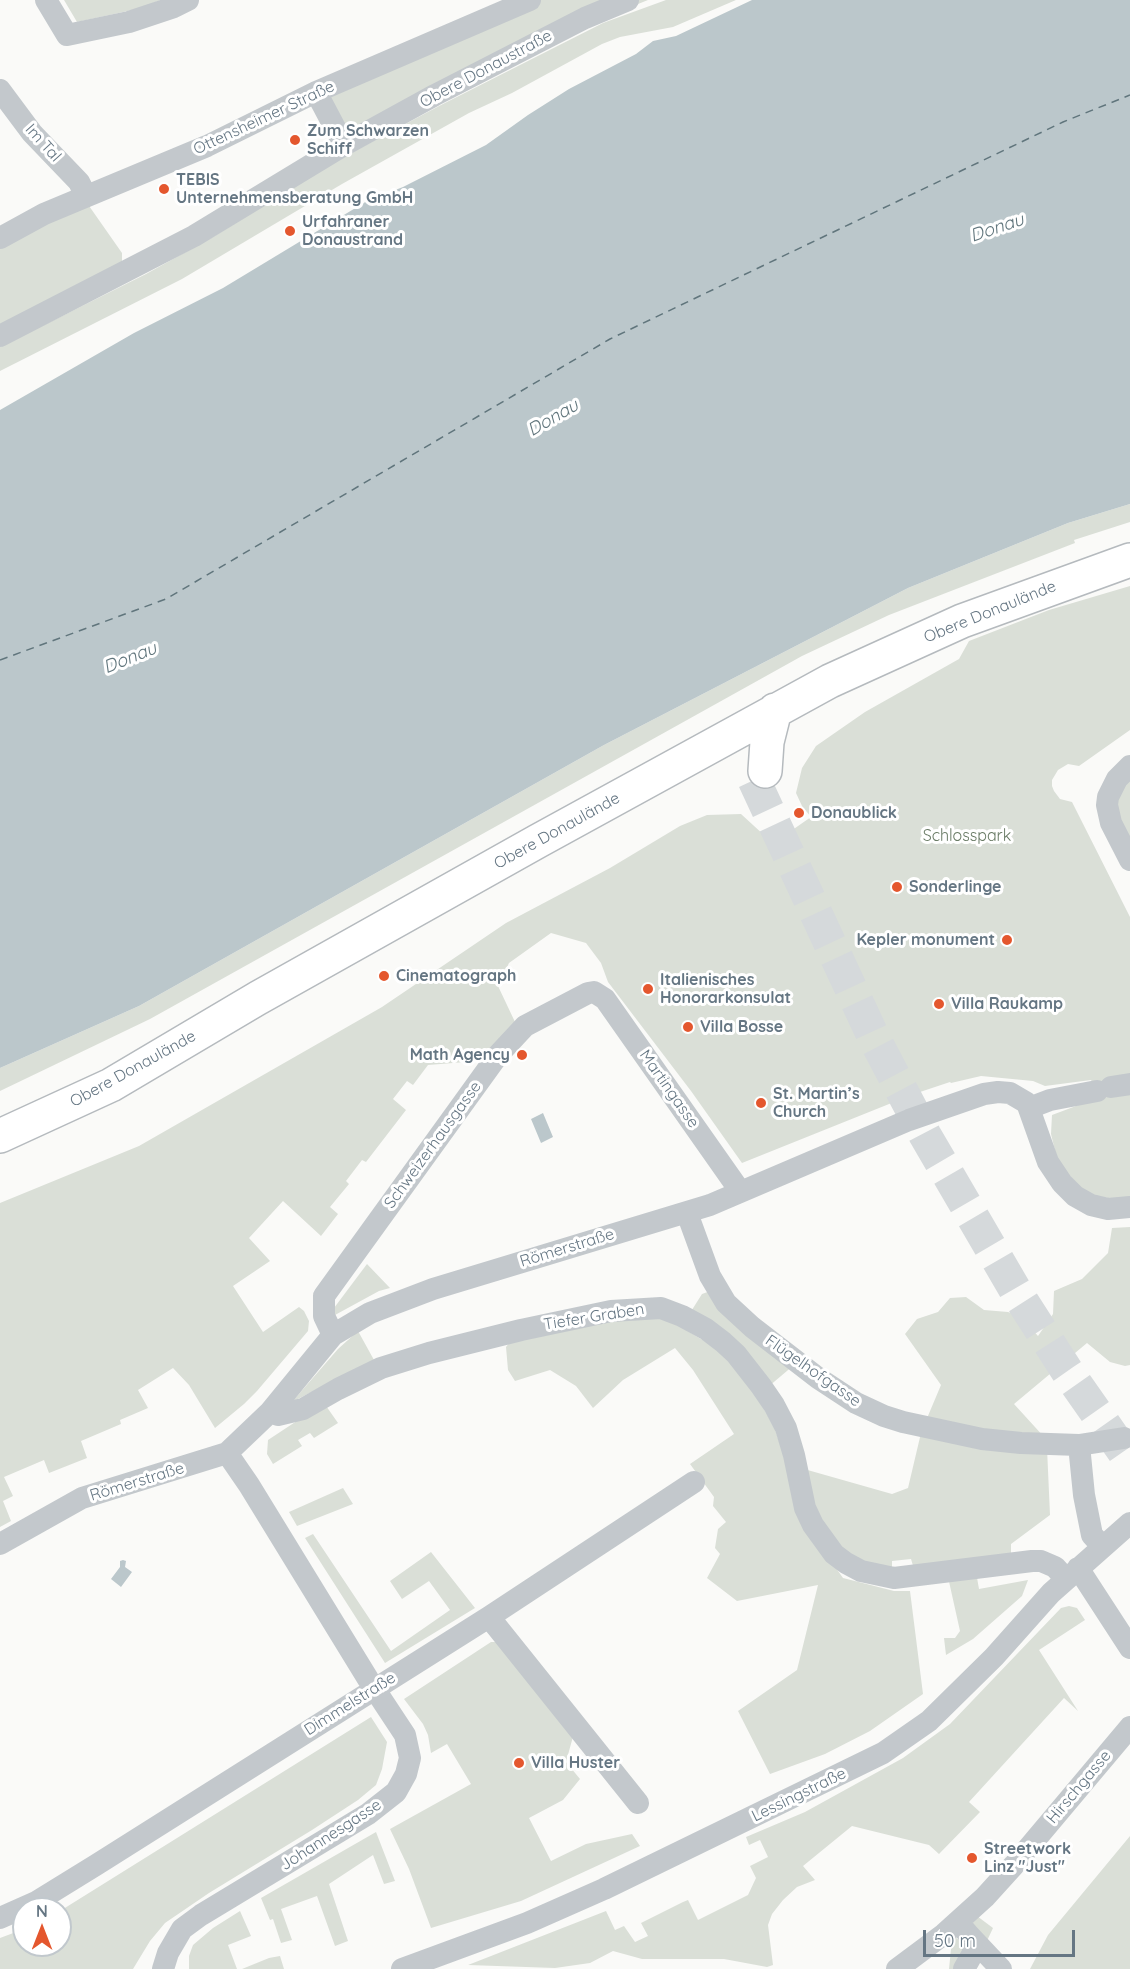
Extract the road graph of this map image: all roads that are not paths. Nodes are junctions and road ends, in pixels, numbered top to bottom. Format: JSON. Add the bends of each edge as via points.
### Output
{"nodes":[{"id":1,"x":46,"y":0,"type":"edge"},
{"id":2,"x":188,"y":0,"type":"edge"},
{"id":3,"x":530,"y":0,"type":"edge"},
{"id":4,"x":628,"y":0,"type":"edge"},
{"id":5,"x":581,"y":9,"type":"edge"},
{"id":6,"x":0,"y":90,"type":"edge"},
{"id":7,"x":316,"y":92,"type":"junction"},
{"id":8,"x":344,"y":145,"type":"junction"},
{"id":9,"x":86,"y":196,"type":"junction"},
{"id":10,"x":0,"y":238,"type":"edge"},
{"id":11,"x":0,"y":336,"type":"edge"},
{"id":12,"x":1130,"y":560,"type":"edge"},
{"id":13,"x":775,"y":710,"type":"junction"},
{"id":14,"x":734,"y":734,"type":"junction"},
{"id":15,"x":1130,"y":766,"type":"edge"},
{"id":16,"x":1130,"y":860,"type":"edge"},
{"id":17,"x":594,"y":992,"type":"joint"},
{"id":18,"x":1113,"y":1087,"type":"edge"},
{"id":19,"x":1029,"y":1108,"type":"junction"},
{"id":20,"x":0,"y":1136,"type":"edge"},
{"id":21,"x":740,"y":1191,"type":"junction"},
{"id":22,"x":1130,"y":1207,"type":"edge"},
{"id":23,"x":687,"y":1213,"type":"junction"},
{"id":24,"x":333,"y":1335,"type":"junction"},
{"id":25,"x":270,"y":1412,"type":"junction"},
{"id":26,"x":1124,"y":1438,"type":"dead end"},
{"id":27,"x":1078,"y":1445,"type":"junction"},
{"id":28,"x":226,"y":1453,"type":"junction"},
{"id":29,"x":694,"y":1482,"type":"dead end"},
{"id":30,"x":1130,"y":1523,"type":"edge"},
{"id":31,"x":0,"y":1544,"type":"edge"},
{"id":32,"x":1102,"y":1546,"type":"junction"},
{"id":33,"x":1072,"y":1573,"type":"junction"},
{"id":34,"x":489,"y":1617,"type":"junction"},
{"id":35,"x":1130,"y":1648,"type":"edge"},
{"id":36,"x":374,"y":1689,"type":"junction"},
{"id":37,"x":1130,"y":1727,"type":"edge"},
{"id":38,"x":638,"y":1803,"type":"dead end"},
{"id":39,"x":0,"y":1918,"type":"edge"},
{"id":40,"x":964,"y":1929,"type":"junction"},
{"id":41,"x":163,"y":1969,"type":"edge"},
{"id":42,"x":402,"y":1969,"type":"edge"},
{"id":43,"x":897,"y":1969,"type":"edge"},
{"id":44,"x":964,"y":1969,"type":"edge"},
{"id":45,"x":1001,"y":1969,"type":"edge"}],
"edges":[{"from":1,"to":2,"type":"street","via":[[67,35],[129,22]]},
{"from":3,"to":7,"type":"street","name":"Ottensheimer Straße"},
{"from":4,"to":5,"type":"street","name":"Obere Donaustraße"},
{"from":5,"to":8,"type":"street","name":"Obere Donaustraße","via":[[453,86]]},
{"from":6,"to":9,"type":"street","name":"Im Tal","via":[[32,133],[79,182]]},
{"from":7,"to":8,"type":"street"},
{"from":7,"to":9,"type":"street","name":"Ottensheimer Straße","via":[[207,146]]},
{"from":8,"to":11,"type":"street","name":"Obere Donaustraße","via":[[194,236]]},
{"from":9,"to":10,"type":"street","name":"Ottensheimer Straße"},
{"from":12,"to":13,"type":"main road","name":"Obere Donaulände","via":[[962,621]]},
{"from":13,"to":14,"type":"main road","name":"Obere Donaulände"},
{"from":13,"to":14,"type":"main road","via":[[760,775]]},
{"from":14,"to":20,"type":"main road","name":"Obere Donaulände","via":[[268,992],[111,1085]]},
{"from":15,"to":16,"type":"street","via":[[1117,779],[1107,806]]},
{"from":17,"to":21,"type":"street","name":"Martingasse","via":[[605,999],[636,1041]]},
{"from":17,"to":24,"type":"street","name":"Schweizerhausgasse","via":[[525,1026],[498,1055],[324,1296],[324,1316]]},
{"from":18,"to":19,"type":"street"},
{"from":19,"to":21,"type":"street","name":"Römerstraße","via":[[1010,1093],[976,1096]]},
{"from":19,"to":22,"type":"street","via":[[1042,1149],[1062,1183],[1075,1196],[1108,1209]]},
{"from":21,"to":23,"type":"street","name":"Römerstraße"},
{"from":23,"to":24,"type":"street","name":"Römerstraße","via":[[433,1289],[370,1314]]},
{"from":23,"to":27,"type":"street","name":"Flügelhofgasse","via":[[710,1276],[726,1303],[799,1363],[856,1402],[893,1419],[956,1435]]},
{"from":24,"to":25,"type":"street","name":"Römerstraße"},
{"from":25,"to":28,"type":"street","name":"Römerstraße"},
{"from":25,"to":33,"type":"street","name":"Tiefer Graben","via":[[278,1415],[303,1409],[381,1368],[532,1327],[611,1311],[672,1311],[723,1342],[768,1396],[786,1428],[805,1508],[834,1554],[846,1563],[861,1571],[894,1578],[1041,1561]]},
{"from":26,"to":27,"type":"street","name":"Flügelhofgasse"},
{"from":27,"to":32,"type":"street","via":[[1092,1535]]},
{"from":28,"to":31,"type":"street","name":"Römerstraße","via":[[82,1498]]},
{"from":28,"to":36,"type":"street","name":"Johannesgasse"},
{"from":29,"to":34,"type":"street","name":"Dimmelstraße"},
{"from":30,"to":32,"type":"street","name":"Lessingstraße"},
{"from":32,"to":33,"type":"street","name":"Lessingstraße"},
{"from":33,"to":35,"type":"street"},
{"from":33,"to":42,"type":"street","name":"Lessingstraße","via":[[929,1721],[883,1753],[595,1893]]},
{"from":34,"to":36,"type":"street","name":"Dimmelstraße"},
{"from":34,"to":38,"type":"street"},
{"from":36,"to":39,"type":"street","name":"Dimmelstraße","via":[[36,1902]]},
{"from":36,"to":41,"type":"street","name":"Johannesgasse","via":[[405,1736],[410,1758],[396,1792],[368,1814],[182,1929]]},
{"from":37,"to":40,"type":"street","name":"Hirschgasse"},
{"from":40,"to":43,"type":"street","name":"Hirschgasse"},
{"from":40,"to":44,"type":"street","via":[[973,1944],[973,1953]]},
{"from":40,"to":45,"type":"street"}]}
